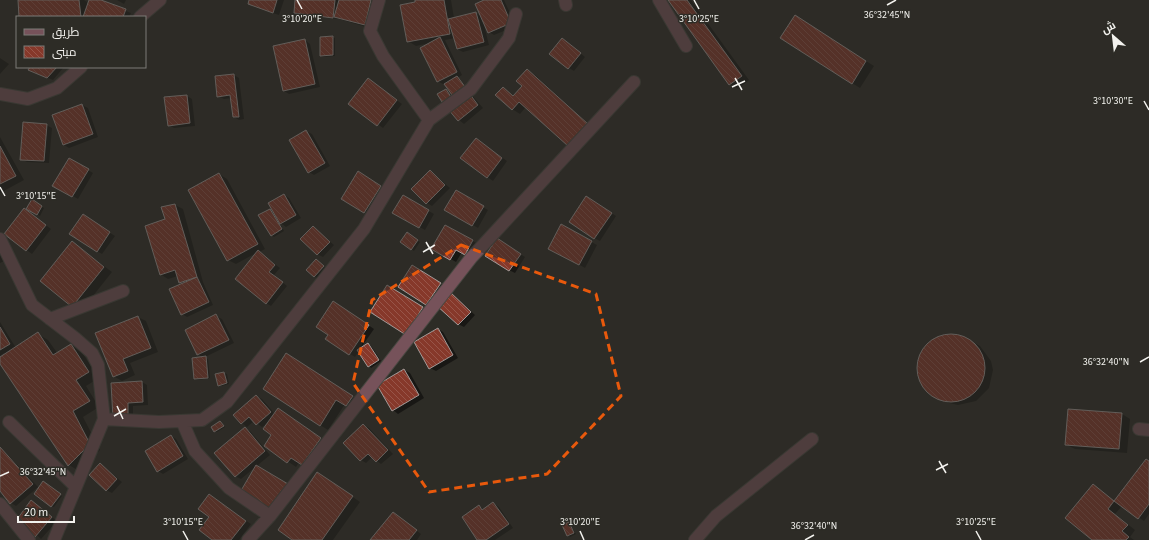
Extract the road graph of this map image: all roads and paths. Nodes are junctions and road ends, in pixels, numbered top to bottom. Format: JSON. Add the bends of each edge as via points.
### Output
{"nodes":[{"id":1,"x":160,"y":0,"type":"edge"},
{"id":2,"x":379,"y":0,"type":"edge"},
{"id":3,"x":659,"y":0,"type":"edge"},
{"id":4,"x":516,"y":14,"type":"dead end"},
{"id":5,"x":141,"y":16,"type":"edge"},
{"id":6,"x":686,"y":46,"type":"dead end"},
{"id":7,"x":80,"y":68,"type":"edge"},
{"id":8,"x":634,"y":82,"type":"dead end"},
{"id":9,"x":0,"y":94,"type":"edge"},
{"id":10,"x":429,"y":120,"type":"junction"},
{"id":11,"x":0,"y":239,"type":"edge"},
{"id":12,"x":123,"y":291,"type":"dead end"},
{"id":13,"x":50,"y":319,"type":"junction"},
{"id":14,"x":104,"y":419,"type":"junction"},
{"id":15,"x":182,"y":421,"type":"junction"},
{"id":16,"x":9,"y":422,"type":"dead end"},
{"id":17,"x":812,"y":439,"type":"dead end"},
{"id":18,"x":76,"y":487,"type":"junction"},
{"id":19,"x":0,"y":504,"type":"edge"},
{"id":20,"x":270,"y":516,"type":"junction"},
{"id":21,"x":30,"y":540,"type":"edge"},
{"id":22,"x":54,"y":540,"type":"edge"},
{"id":23,"x":248,"y":540,"type":"edge"},
{"id":24,"x":695,"y":540,"type":"edge"}],
"edges":[{"from":1,"to":5,"type":"street"},
{"from":2,"to":10,"type":"street","via":[[370,32],[382,56]]},
{"from":3,"to":6,"type":"street"},
{"from":4,"to":10,"type":"street","via":[[509,38],[471,89]]},
{"from":7,"to":9,"type":"street","via":[[57,88],[28,99]]},
{"from":8,"to":20,"type":"street","via":[[471,258]]},
{"from":10,"to":15,"type":"street","via":[[364,229],[227,402],[202,420]]},
{"from":11,"to":13,"type":"street","via":[[32,305]]},
{"from":12,"to":13,"type":"street"},
{"from":13,"to":14,"type":"street","via":[[92,353],[98,365]]},
{"from":14,"to":15,"type":"street"},
{"from":14,"to":18,"type":"street"},
{"from":15,"to":20,"type":"street","via":[[195,451],[224,482]]},
{"from":16,"to":18,"type":"street"},
{"from":17,"to":24,"type":"street","via":[[716,516]]},
{"from":18,"to":22,"type":"street"},
{"from":19,"to":21,"type":"street"},
{"from":20,"to":23,"type":"street"}]}
